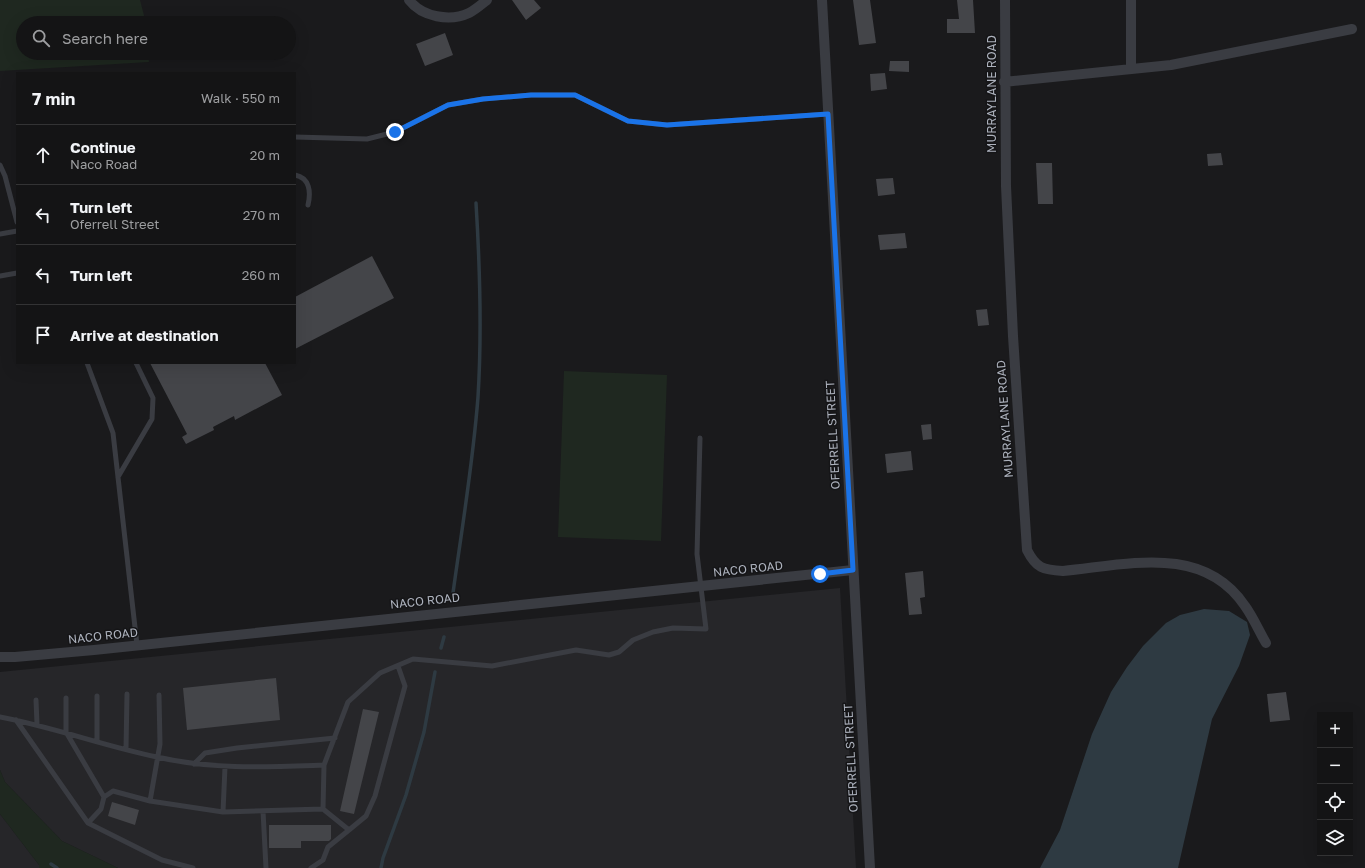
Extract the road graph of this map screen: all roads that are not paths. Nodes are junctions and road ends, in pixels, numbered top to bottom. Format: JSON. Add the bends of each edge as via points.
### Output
{"nodes":[{"id":1,"x":409,"y":0,"type":"edge"},
{"id":2,"x":487,"y":0,"type":"edge"},
{"id":3,"x":822,"y":0,"type":"edge"},
{"id":4,"x":1005,"y":0,"type":"edge"},
{"id":5,"x":1131,"y":0,"type":"edge"},
{"id":6,"x":1352,"y":29,"type":"dead end"},
{"id":7,"x":1131,"y":69,"type":"junction"},
{"id":8,"x":1004,"y":82,"type":"junction"},
{"id":9,"x":828,"y":114,"type":"junction"},
{"id":10,"x":296,"y":137,"type":"edge"},
{"id":11,"x":0,"y":165,"type":"edge"},
{"id":12,"x":296,"y":175,"type":"edge"},
{"id":13,"x":308,"y":205,"type":"dead end"},
{"id":14,"x":16,"y":218,"type":"edge"},
{"id":15,"x":16,"y":231,"type":"edge"},
{"id":16,"x":0,"y":234,"type":"edge"},
{"id":17,"x":16,"y":273,"type":"edge"},
{"id":18,"x":0,"y":276,"type":"edge"},
{"id":19,"x":90,"y":364,"type":"edge"},
{"id":20,"x":136,"y":364,"type":"edge"},
{"id":21,"x":700,"y":438,"type":"dead end"},
{"id":22,"x":118,"y":477,"type":"junction"},
{"id":23,"x":853,"y":570,"type":"junction"},
{"id":24,"x":702,"y":586,"type":"junction"},
{"id":25,"x":1266,"y":643,"type":"dead end"},
{"id":26,"x":138,"y":645,"type":"junction"},
{"id":27,"x":0,"y":657,"type":"edge"},
{"id":28,"x":398,"y":666,"type":"junction"},
{"id":29,"x":127,"y":694,"type":"dead end"},
{"id":30,"x":158,"y":695,"type":"dead end"},
{"id":31,"x":97,"y":696,"type":"dead end"},
{"id":32,"x":66,"y":698,"type":"dead end"},
{"id":33,"x":36,"y":700,"type":"dead end"},
{"id":34,"x":0,"y":717,"type":"edge"},
{"id":35,"x":16,"y":720,"type":"junction"},
{"id":36,"x":37,"y":724,"type":"junction"},
{"id":37,"x":66,"y":732,"type":"junction"},
{"id":38,"x":335,"y":738,"type":"junction"},
{"id":39,"x":97,"y":741,"type":"junction"},
{"id":40,"x":126,"y":749,"type":"junction"},
{"id":41,"x":157,"y":758,"type":"junction"},
{"id":42,"x":194,"y":764,"type":"junction"},
{"id":43,"x":324,"y":765,"type":"junction"},
{"id":44,"x":225,"y":767,"type":"junction"},
{"id":45,"x":104,"y":797,"type":"junction"},
{"id":46,"x":150,"y":801,"type":"junction"},
{"id":47,"x":323,"y":808,"type":"junction"},
{"id":48,"x":264,"y":811,"type":"junction"},
{"id":49,"x":223,"y":812,"type":"junction"},
{"id":50,"x":88,"y":823,"type":"junction"},
{"id":51,"x":349,"y":830,"type":"junction"},
{"id":52,"x":192,"y":868,"type":"edge"},
{"id":53,"x":266,"y":868,"type":"edge"},
{"id":54,"x":311,"y":868,"type":"edge"},
{"id":55,"x":870,"y":868,"type":"edge"}],
"edges":[{"from":1,"to":2,"type":"street","via":[[422,12],[445,18],[469,13]]},
{"from":3,"to":9,"type":"street","name":"OFERRELL STREET"},
{"from":4,"to":8,"type":"street","name":"MURRAYLANE ROAD"},
{"from":5,"to":7,"type":"street"},
{"from":6,"to":7,"type":"street","via":[[1171,64]]},
{"from":7,"to":8,"type":"street"},
{"from":8,"to":25,"type":"street","name":"MURRAYLANE ROAD","via":[[1012,320],[1027,550],[1033,563],[1047,570],[1063,571],[1162,561],[1182,564],[1209,573],[1229,588],[1244,605]]},
{"from":9,"to":10,"type":"lane","via":[[667,125],[628,121],[575,95],[531,95],[448,105],[395,132],[367,139]]},
{"from":9,"to":23,"type":"street","name":"OFERRELL STREET"},
{"from":11,"to":14,"type":"lane"},
{"from":12,"to":13,"type":"lane","via":[[305,178],[307,182]]},
{"from":15,"to":16,"type":"lane"},
{"from":17,"to":18,"type":"lane"},
{"from":19,"to":22,"type":"lane","via":[[114,433]]},
{"from":20,"to":22,"type":"lane","via":[[152,398],[152,419]]},
{"from":21,"to":24,"type":"lane","via":[[697,554]]},
{"from":22,"to":26,"type":"lane"},
{"from":23,"to":24,"type":"street","name":"NACO ROAD"},
{"from":23,"to":55,"type":"street","name":"OFERRELL STREET"},
{"from":24,"to":26,"type":"street","name":"NACO ROAD"},
{"from":24,"to":28,"type":"lane","via":[[706,629],[673,628],[653,632],[633,640],[619,652],[609,655],[576,650],[492,666],[413,659]]},
{"from":26,"to":27,"type":"street","name":"NACO ROAD"},
{"from":28,"to":38,"type":"lane","via":[[380,673],[348,702]]},
{"from":28,"to":51,"type":"lane","via":[[405,686],[375,796],[366,816]]},
{"from":29,"to":40,"type":"lane"},
{"from":30,"to":41,"type":"lane","via":[[160,744]]},
{"from":31,"to":39,"type":"lane"},
{"from":32,"to":37,"type":"lane"},
{"from":33,"to":36,"type":"lane"},
{"from":34,"to":35,"type":"lane"},
{"from":35,"to":36,"type":"lane"},
{"from":35,"to":50,"type":"lane"},
{"from":36,"to":37,"type":"lane"},
{"from":37,"to":39,"type":"lane"},
{"from":37,"to":45,"type":"lane"},
{"from":38,"to":42,"type":"lane","via":[[205,753]]},
{"from":38,"to":43,"type":"lane"},
{"from":39,"to":40,"type":"lane"},
{"from":40,"to":41,"type":"lane"},
{"from":41,"to":42,"type":"lane"},
{"from":41,"to":46,"type":"lane"},
{"from":42,"to":44,"type":"lane"},
{"from":43,"to":44,"type":"lane"},
{"from":43,"to":47,"type":"lane"},
{"from":44,"to":49,"type":"lane"},
{"from":45,"to":46,"type":"lane","via":[[113,791]]},
{"from":45,"to":50,"type":"lane","via":[[101,809]]},
{"from":46,"to":49,"type":"lane"},
{"from":47,"to":48,"type":"lane"},
{"from":47,"to":51,"type":"lane"},
{"from":48,"to":49,"type":"lane"},
{"from":48,"to":53,"type":"lane"},
{"from":50,"to":52,"type":"lane","via":[[162,860]]},
{"from":51,"to":54,"type":"lane","via":[[328,847],[323,860]]}]}
